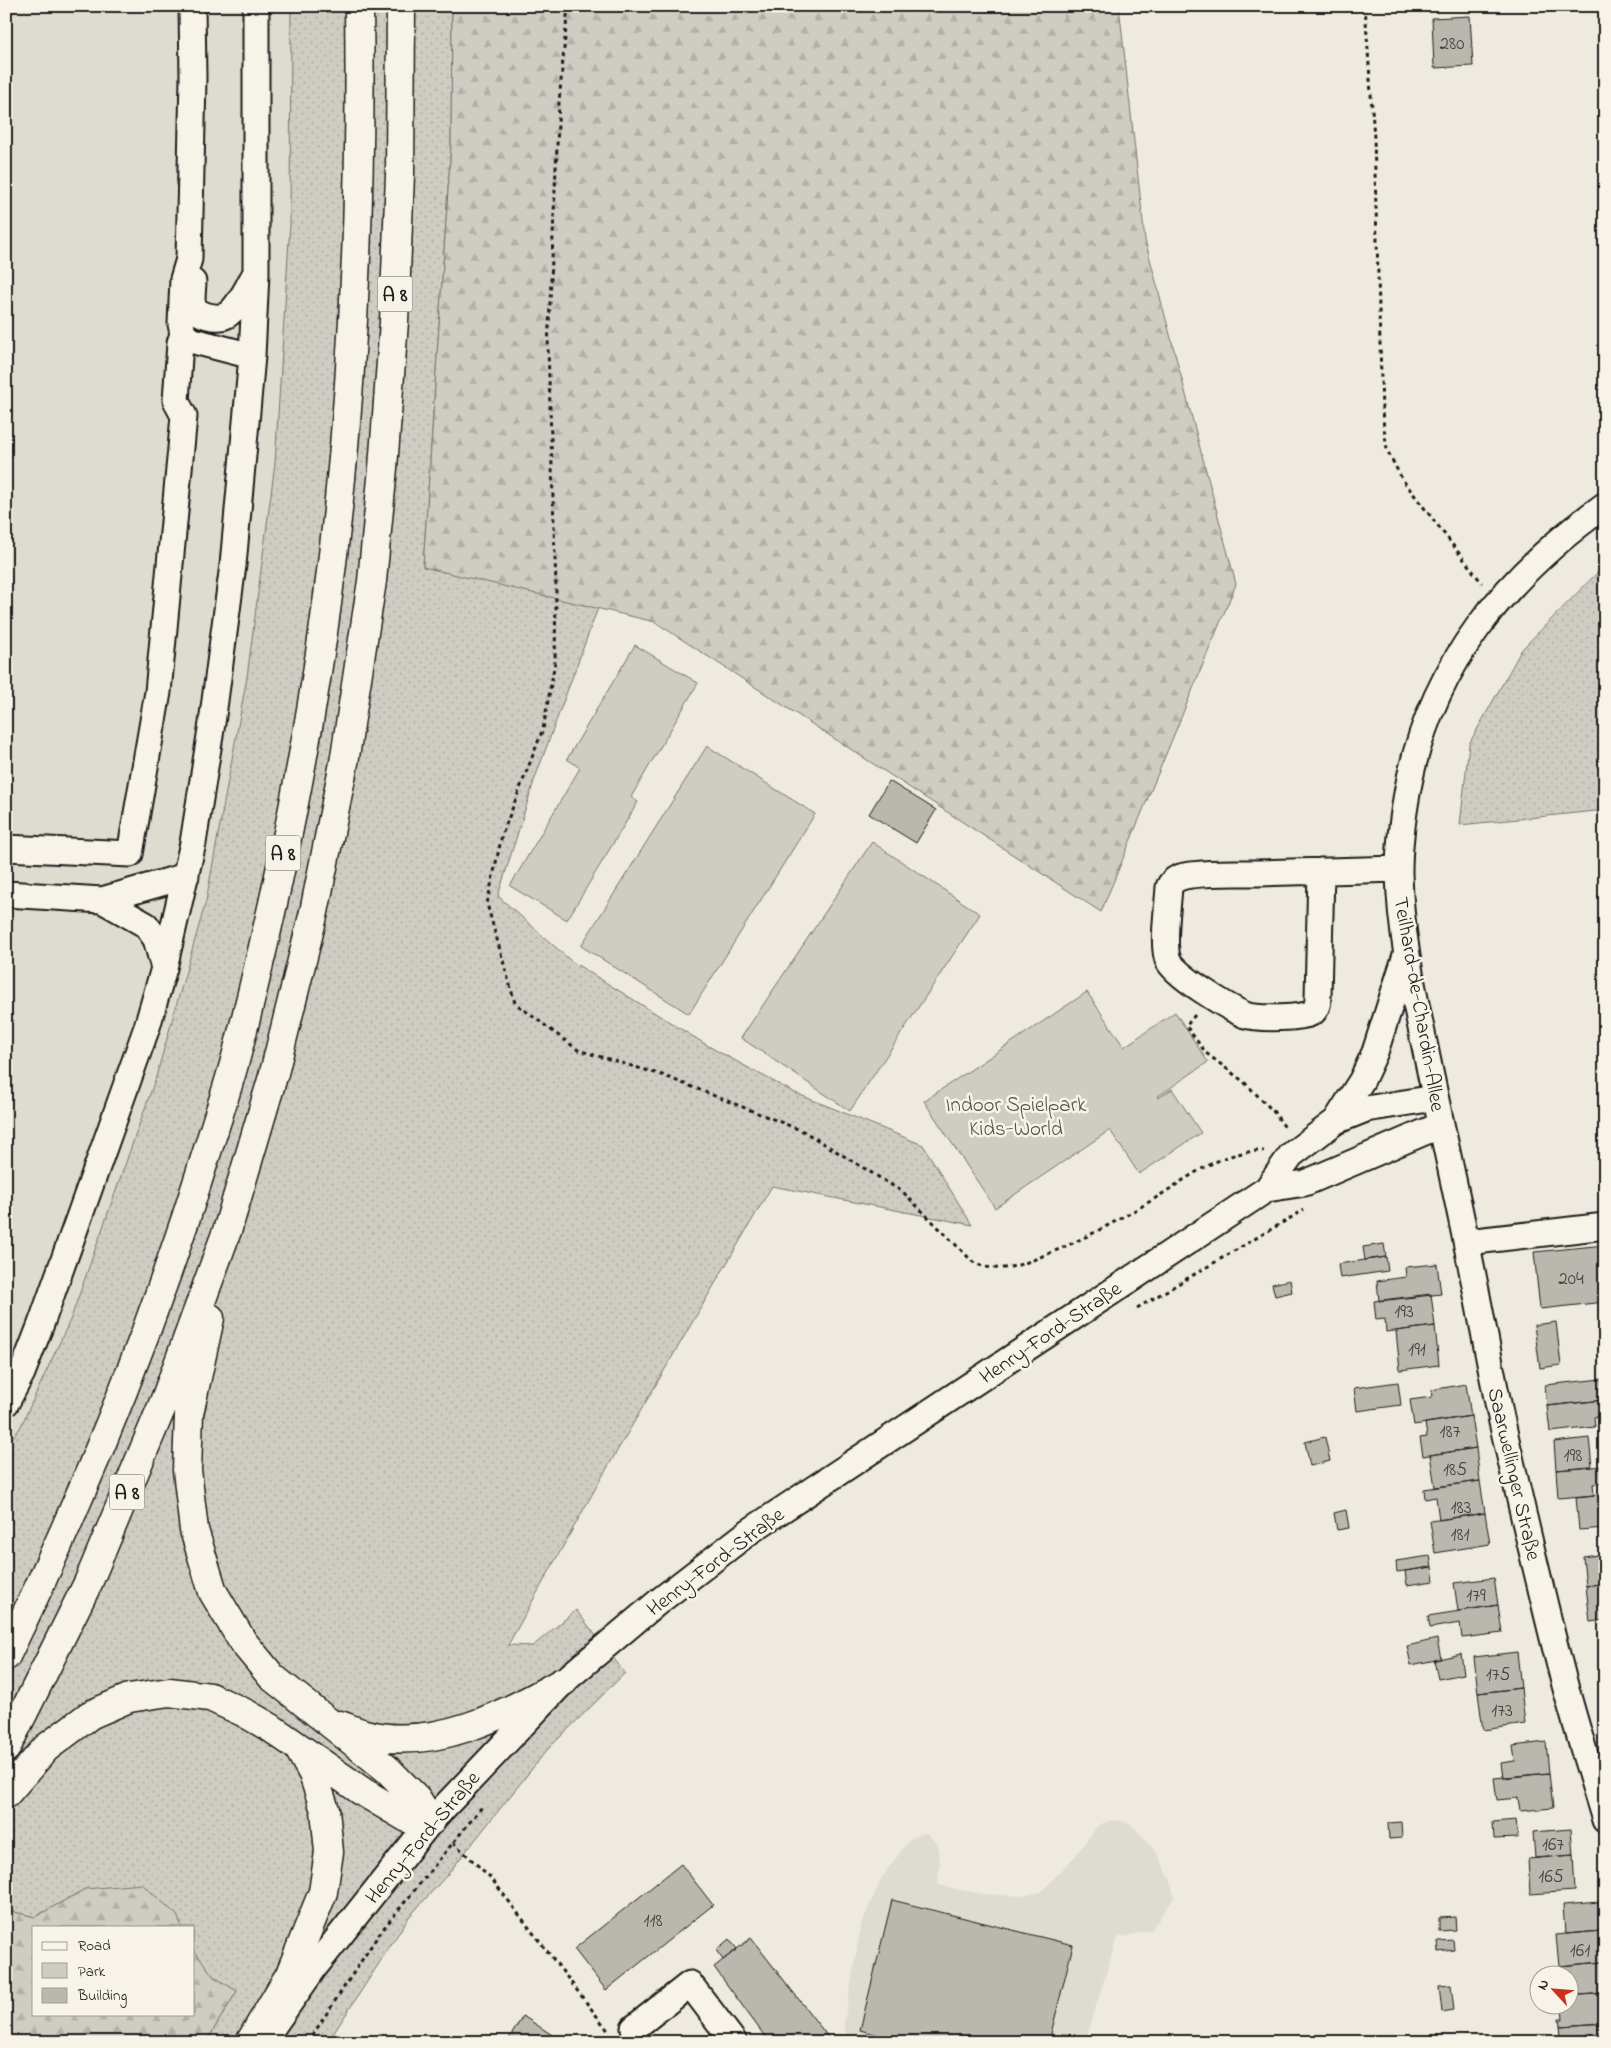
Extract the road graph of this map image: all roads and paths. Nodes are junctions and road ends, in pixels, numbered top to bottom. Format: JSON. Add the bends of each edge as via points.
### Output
{"nodes":[{"id":1,"x":192,"y":6,"type":"edge"},
{"id":2,"x":256,"y":6,"type":"edge"},
{"id":3,"x":359,"y":6,"type":"edge"},
{"id":4,"x":401,"y":6,"type":"edge"},
{"id":5,"x":568,"y":6,"type":"edge"},
{"id":6,"x":1365,"y":6,"type":"edge"},
{"id":7,"x":189,"y":259,"type":"junction"},
{"id":8,"x":256,"y":274,"type":"junction"},
{"id":9,"x":183,"y":334,"type":"junction"},
{"id":10,"x":252,"y":356,"type":"junction"},
{"id":11,"x":1605,"y":505,"type":"edge"},
{"id":12,"x":1496,"y":601,"type":"junction"},
{"id":13,"x":6,"y":848,"type":"edge"},
{"id":14,"x":1399,"y":869,"type":"junction"},
{"id":15,"x":1321,"y":871,"type":"junction"},
{"id":16,"x":186,"y":876,"type":"junction"},
{"id":17,"x":6,"y":894,"type":"edge"},
{"id":18,"x":102,"y":900,"type":"junction"},
{"id":19,"x":1407,"y":950,"type":"junction"},
{"id":20,"x":164,"y":968,"type":"junction"},
{"id":21,"x":1199,"y":1014,"type":"dead end"},
{"id":22,"x":1435,"y":1098,"type":"junction"},
{"id":23,"x":1336,"y":1121,"type":"junction"},
{"id":24,"x":1441,"y":1125,"type":"junction"},
{"id":25,"x":1296,"y":1152,"type":"junction"},
{"id":26,"x":1267,"y":1189,"type":"junction"},
{"id":27,"x":1311,"y":1206,"type":"dead end"},
{"id":28,"x":1605,"y":1226,"type":"edge"},
{"id":29,"x":228,"y":1228,"type":"junction"},
{"id":30,"x":1467,"y":1242,"type":"junction"},
{"id":31,"x":1133,"y":1310,"type":"dead end"},
{"id":32,"x":6,"y":1403,"type":"edge"},
{"id":33,"x":6,"y":1656,"type":"edge"},
{"id":34,"x":564,"y":1681,"type":"junction"},
{"id":35,"x":325,"y":1719,"type":"junction"},
{"id":36,"x":6,"y":1748,"type":"edge"},
{"id":37,"x":298,"y":1748,"type":"junction"},
{"id":38,"x":6,"y":1794,"type":"edge"},
{"id":39,"x":484,"y":1804,"type":"dead end"},
{"id":40,"x":1605,"y":1820,"type":"edge"},
{"id":41,"x":431,"y":1821,"type":"junction"},
{"id":42,"x":453,"y":1842,"type":"junction"},
{"id":43,"x":623,"y":2032,"type":"joint"},
{"id":44,"x":250,"y":2042,"type":"edge"},
{"id":45,"x":262,"y":2042,"type":"edge"},
{"id":46,"x":308,"y":2042,"type":"edge"},
{"id":47,"x":734,"y":2042,"type":"edge"}],
"edges":[{"from":1,"to":7,"type":"street"},
{"from":2,"to":8,"type":"street"},
{"from":3,"to":33,"type":"highway","name":"A 8","number":"A 8","via":[[358,174],[342,470],[303,755],[271,908],[235,1060],[182,1229],[126,1386],[51,1563]]},
{"from":4,"to":29,"type":"highway","name":"A 8","number":"A 8","via":[[400,175],[394,322],[372,581],[344,763],[314,912],[274,1073]]},
{"from":5,"to":25,"type":"path","via":[[559,102],[548,348],[556,586],[555,662],[543,728],[502,835],[487,904],[515,1003],[578,1050],[662,1076],[803,1131],[904,1192],[980,1266],[1011,1268],[1100,1231],[1209,1164],[1242,1153]]},
{"from":6,"to":12,"type":"path","via":[[1374,138],[1382,412],[1387,450],[1402,479]]},
{"from":7,"to":8,"type":"street","via":[[193,305],[205,315],[219,318],[227,315]]},
{"from":7,"to":9,"type":"street","via":[[183,279]]},
{"from":8,"to":10,"type":"street"},
{"from":9,"to":10,"type":"street","via":[[190,340]]},
{"from":9,"to":13,"type":"street","via":[[176,401],[184,416],[164,636],[150,746],[130,854]]},
{"from":10,"to":16,"type":"street","via":[[230,585],[212,723]]},
{"from":11,"to":12,"type":"street","name":"Teilhard-de-Chardin-Allee","via":[[1567,532]]},
{"from":12,"to":14,"type":"street","name":"Teilhard-de-Chardin-Allee","via":[[1443,683],[1423,730],[1408,785]]},
{"from":14,"to":15,"type":"street"},
{"from":14,"to":19,"type":"street","name":"Teilhard-de-Chardin-Allee"},
{"from":15,"to":15,"type":"street","via":[[1318,1005],[1312,1013],[1302,1016],[1247,1015],[1178,973],[1170,964],[1166,942],[1169,887],[1174,880],[1192,875]]},
{"from":16,"to":18,"type":"street"},
{"from":16,"to":20,"type":"street"},
{"from":17,"to":18,"type":"street"},
{"from":18,"to":20,"type":"street","via":[[146,925],[156,939]]},
{"from":19,"to":22,"type":"street","name":"Teilhard-de-Chardin-Allee"},
{"from":19,"to":23,"type":"street","via":[[1375,1052]]},
{"from":20,"to":32,"type":"street","via":[[147,1027],[41,1324]]},
{"from":21,"to":25,"type":"path","via":[[1186,1026],[1206,1052],[1244,1082],[1273,1111]]},
{"from":22,"to":23,"type":"street","name":"Henry-Ford-Straße","via":[[1366,1108]]},
{"from":22,"to":24,"type":"street","name":"Teilhard-de-Chardin-Allee"},
{"from":23,"to":25,"type":"street","name":"Henry-Ford-Straße"},
{"from":24,"to":26,"type":"street","name":"Henry-Ford-Straße","via":[[1305,1183]]},
{"from":24,"to":30,"type":"street","name":"Saarwellinger Straße"},
{"from":25,"to":26,"type":"street","name":"Henry-Ford-Straße"},
{"from":26,"to":34,"type":"street","name":"Henry-Ford-Straße","via":[[750,1531]]},
{"from":27,"to":31,"type":"path"},
{"from":28,"to":30,"type":"street"},
{"from":29,"to":35,"type":"highway","via":[[189,1414],[187,1470],[194,1530],[213,1592],[243,1642],[272,1677]]},
{"from":29,"to":36,"type":"highway","name":"A 8","number":"A 8","via":[[166,1397],[88,1583]]},
{"from":30,"to":40,"type":"street","name":"Saarwellinger Straße","via":[[1502,1420],[1562,1672]]},
{"from":34,"to":35,"type":"highway","via":[[520,1707],[485,1722],[407,1739],[366,1734]]},
{"from":34,"to":41,"type":"street","name":"Henry-Ford-Straße"},
{"from":35,"to":41,"type":"highway","via":[[387,1769],[417,1799]]},
{"from":37,"to":38,"type":"highway","via":[[271,1728],[210,1697],[169,1692],[129,1698],[90,1715],[46,1748]]},
{"from":37,"to":41,"type":"highway","via":[[407,1818]]},
{"from":37,"to":44,"type":"highway","via":[[313,1774],[326,1810],[329,1852],[323,1892],[290,1974]]},
{"from":39,"to":42,"type":"path"},
{"from":41,"to":42,"type":"path"},
{"from":41,"to":45,"type":"street","name":"Henry-Ford-Straße","via":[[314,1968]]},
{"from":42,"to":43,"type":"path","via":[[491,1878]]},
{"from":42,"to":46,"type":"path","via":[[379,1934]]},
{"from":43,"to":47,"type":"street","via":[[690,1984]]}]}
